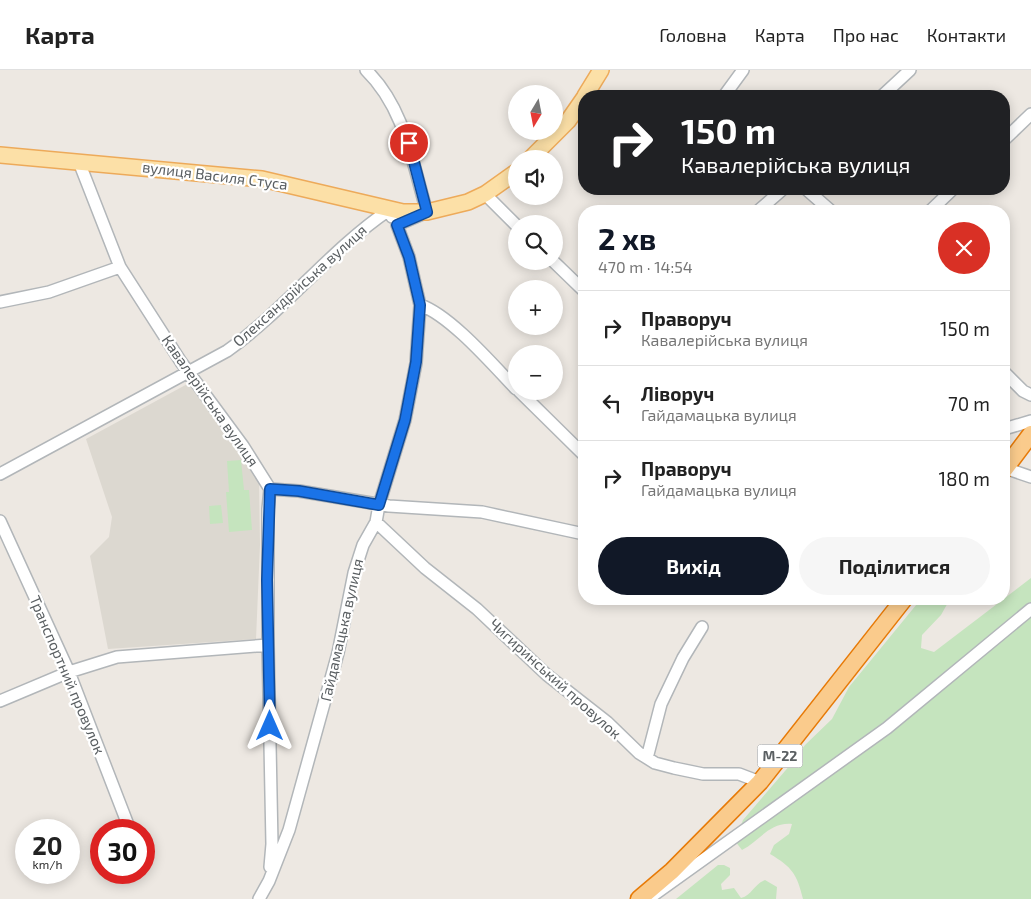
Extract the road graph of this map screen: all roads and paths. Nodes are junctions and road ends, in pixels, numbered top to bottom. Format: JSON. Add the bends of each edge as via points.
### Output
{"nodes":[{"id":1,"x":366,"y":70,"type":"edge"},
{"id":2,"x":601,"y":70,"type":"edge"},
{"id":3,"x":910,"y":70,"type":"edge"},
{"id":4,"x":743,"y":71,"type":"edge"},
{"id":5,"x":588,"y":90,"type":"edge"},
{"id":6,"x":729,"y":90,"type":"edge"},
{"id":7,"x":888,"y":90,"type":"edge"},
{"id":8,"x":578,"y":106,"type":"edge"},
{"id":9,"x":1031,"y":114,"type":"edge"},
{"id":10,"x":1010,"y":134,"type":"edge"},
{"id":11,"x":539,"y":150,"type":"edge"},
{"id":12,"x":0,"y":155,"type":"edge"},
{"id":13,"x":79,"y":162,"type":"junction"},
{"id":14,"x":508,"y":178,"type":"edge"},
{"id":15,"x":485,"y":194,"type":"junction"},
{"id":16,"x":776,"y":195,"type":"edge"},
{"id":17,"x":813,"y":195,"type":"edge"},
{"id":18,"x":947,"y":195,"type":"edge"},
{"id":19,"x":765,"y":205,"type":"edge"},
{"id":20,"x":824,"y":205,"type":"edge"},
{"id":21,"x":937,"y":205,"type":"edge"},
{"id":22,"x":389,"y":210,"type":"junction"},
{"id":23,"x":427,"y":212,"type":"junction"},
{"id":24,"x":508,"y":217,"type":"edge"},
{"id":25,"x":397,"y":225,"type":"junction"},
{"id":26,"x":120,"y":268,"type":"junction"},
{"id":27,"x":562,"y":270,"type":"edge"},
{"id":28,"x":578,"y":285,"type":"edge"},
{"id":29,"x":0,"y":302,"type":"edge"},
{"id":30,"x":420,"y":305,"type":"junction"},
{"id":31,"x":190,"y":373,"type":"junction"},
{"id":32,"x":1010,"y":378,"type":"edge"},
{"id":33,"x":508,"y":381,"type":"edge"},
{"id":34,"x":1031,"y":394,"type":"edge"},
{"id":35,"x":527,"y":400,"type":"edge"},
{"id":36,"x":1031,"y":421,"type":"edge"},
{"id":37,"x":1010,"y":427,"type":"edge"},
{"id":38,"x":1031,"y":434,"type":"edge"},
{"id":39,"x":578,"y":449,"type":"edge"},
{"id":40,"x":1010,"y":461,"type":"edge"},
{"id":41,"x":1010,"y":471,"type":"edge"},
{"id":42,"x":0,"y":474,"type":"edge"},
{"id":43,"x":1031,"y":477,"type":"edge"},
{"id":44,"x":270,"y":489,"type":"junction"},
{"id":45,"x":379,"y":505,"type":"junction"},
{"id":46,"x":0,"y":521,"type":"edge"},
{"id":47,"x":376,"y":522,"type":"junction"},
{"id":48,"x":578,"y":533,"type":"edge"},
{"id":49,"x":899,"y":605,"type":"edge"},
{"id":50,"x":1031,"y":609,"type":"edge"},
{"id":51,"x":702,"y":628,"type":"dead end"},
{"id":52,"x":268,"y":645,"type":"junction"},
{"id":53,"x":69,"y":672,"type":"junction"},
{"id":54,"x":0,"y":700,"type":"edge"},
{"id":55,"x":647,"y":758,"type":"junction"},
{"id":56,"x":760,"y":782,"type":"junction"},
{"id":57,"x":126,"y":819,"type":"edge"},
{"id":58,"x":269,"y":881,"type":"junction"},
{"id":59,"x":259,"y":899,"type":"edge"},
{"id":60,"x":639,"y":899,"type":"edge"},
{"id":61,"x":648,"y":899,"type":"edge"}],
"edges":[{"from":1,"to":23,"type":"street","via":[[391,101],[405,134]]},
{"from":2,"to":5,"type":"main road"},
{"from":3,"to":7,"type":"street"},
{"from":4,"to":6,"type":"street"},
{"from":8,"to":11,"type":"main road"},
{"from":9,"to":10,"type":"street"},
{"from":12,"to":13,"type":"main road","name":"вулиця Василя Стуса"},
{"from":13,"to":22,"type":"main road","name":"вулиця Василя Стуса","via":[[262,179]]},
{"from":13,"to":26,"type":"street","name":"Кавалерійська вулиця"},
{"from":14,"to":15,"type":"main road"},
{"from":15,"to":23,"type":"main road","via":[[459,205]]},
{"from":15,"to":24,"type":"street"},
{"from":16,"to":19,"type":"street"},
{"from":17,"to":20,"type":"street"},
{"from":18,"to":21,"type":"street"},
{"from":22,"to":23,"type":"main road","name":"вулиця Василя Стуса"},
{"from":22,"to":25,"type":"street","name":"Гайдамацька вулиця"},
{"from":22,"to":31,"type":"street","name":"Олександрійська вулиця","via":[[360,229],[253,333]]},
{"from":23,"to":25,"type":"street"},
{"from":25,"to":30,"type":"street","name":"Гайдамацька вулиця","via":[[409,257]]},
{"from":26,"to":29,"type":"street","via":[[49,292]]},
{"from":26,"to":31,"type":"street","name":"Кавалерійська вулиця"},
{"from":27,"to":28,"type":"street"},
{"from":30,"to":33,"type":"street","via":[[430,308],[470,342]]},
{"from":30,"to":45,"type":"street","name":"Гайдамацька вулиця","via":[[416,362],[405,420]]},
{"from":31,"to":42,"type":"street","name":"Олександрійська вулиця"},
{"from":31,"to":44,"type":"street","name":"Кавалерійська вулиця"},
{"from":32,"to":34,"type":"street"},
{"from":35,"to":39,"type":"street"},
{"from":36,"to":37,"type":"street"},
{"from":38,"to":40,"type":"highway"},
{"from":41,"to":43,"type":"street"},
{"from":44,"to":45,"type":"street"},
{"from":44,"to":52,"type":"street"},
{"from":45,"to":47,"type":"street","name":"Гайдамацька вулиця"},
{"from":45,"to":48,"type":"street","via":[[482,512]]},
{"from":46,"to":53,"type":"street","name":"Транспортний провулок"},
{"from":47,"to":55,"type":"street","name":"Чигиринський провулок","via":[[425,568],[477,609],[547,675]]},
{"from":47,"to":58,"type":"street","name":"Гайдамацька вулиця","via":[[362,545],[307,771]]},
{"from":49,"to":56,"type":"highway","number":"М-22"},
{"from":50,"to":61,"type":"street","via":[[887,728]]},
{"from":51,"to":55,"type":"street","via":[[660,704]]},
{"from":52,"to":53,"type":"street","via":[[117,657]]},
{"from":52,"to":58,"type":"street","via":[[272,844]]},
{"from":53,"to":54,"type":"street"},
{"from":53,"to":57,"type":"street","name":"Транспортний провулок"},
{"from":55,"to":56,"type":"street","name":"Чигиринський провулок","via":[[655,763],[703,774],[739,774]]},
{"from":56,"to":60,"type":"highway","number":"М-22","via":[[672,871]]},
{"from":58,"to":59,"type":"street","name":"Гайдамацька вулиця"}]}
